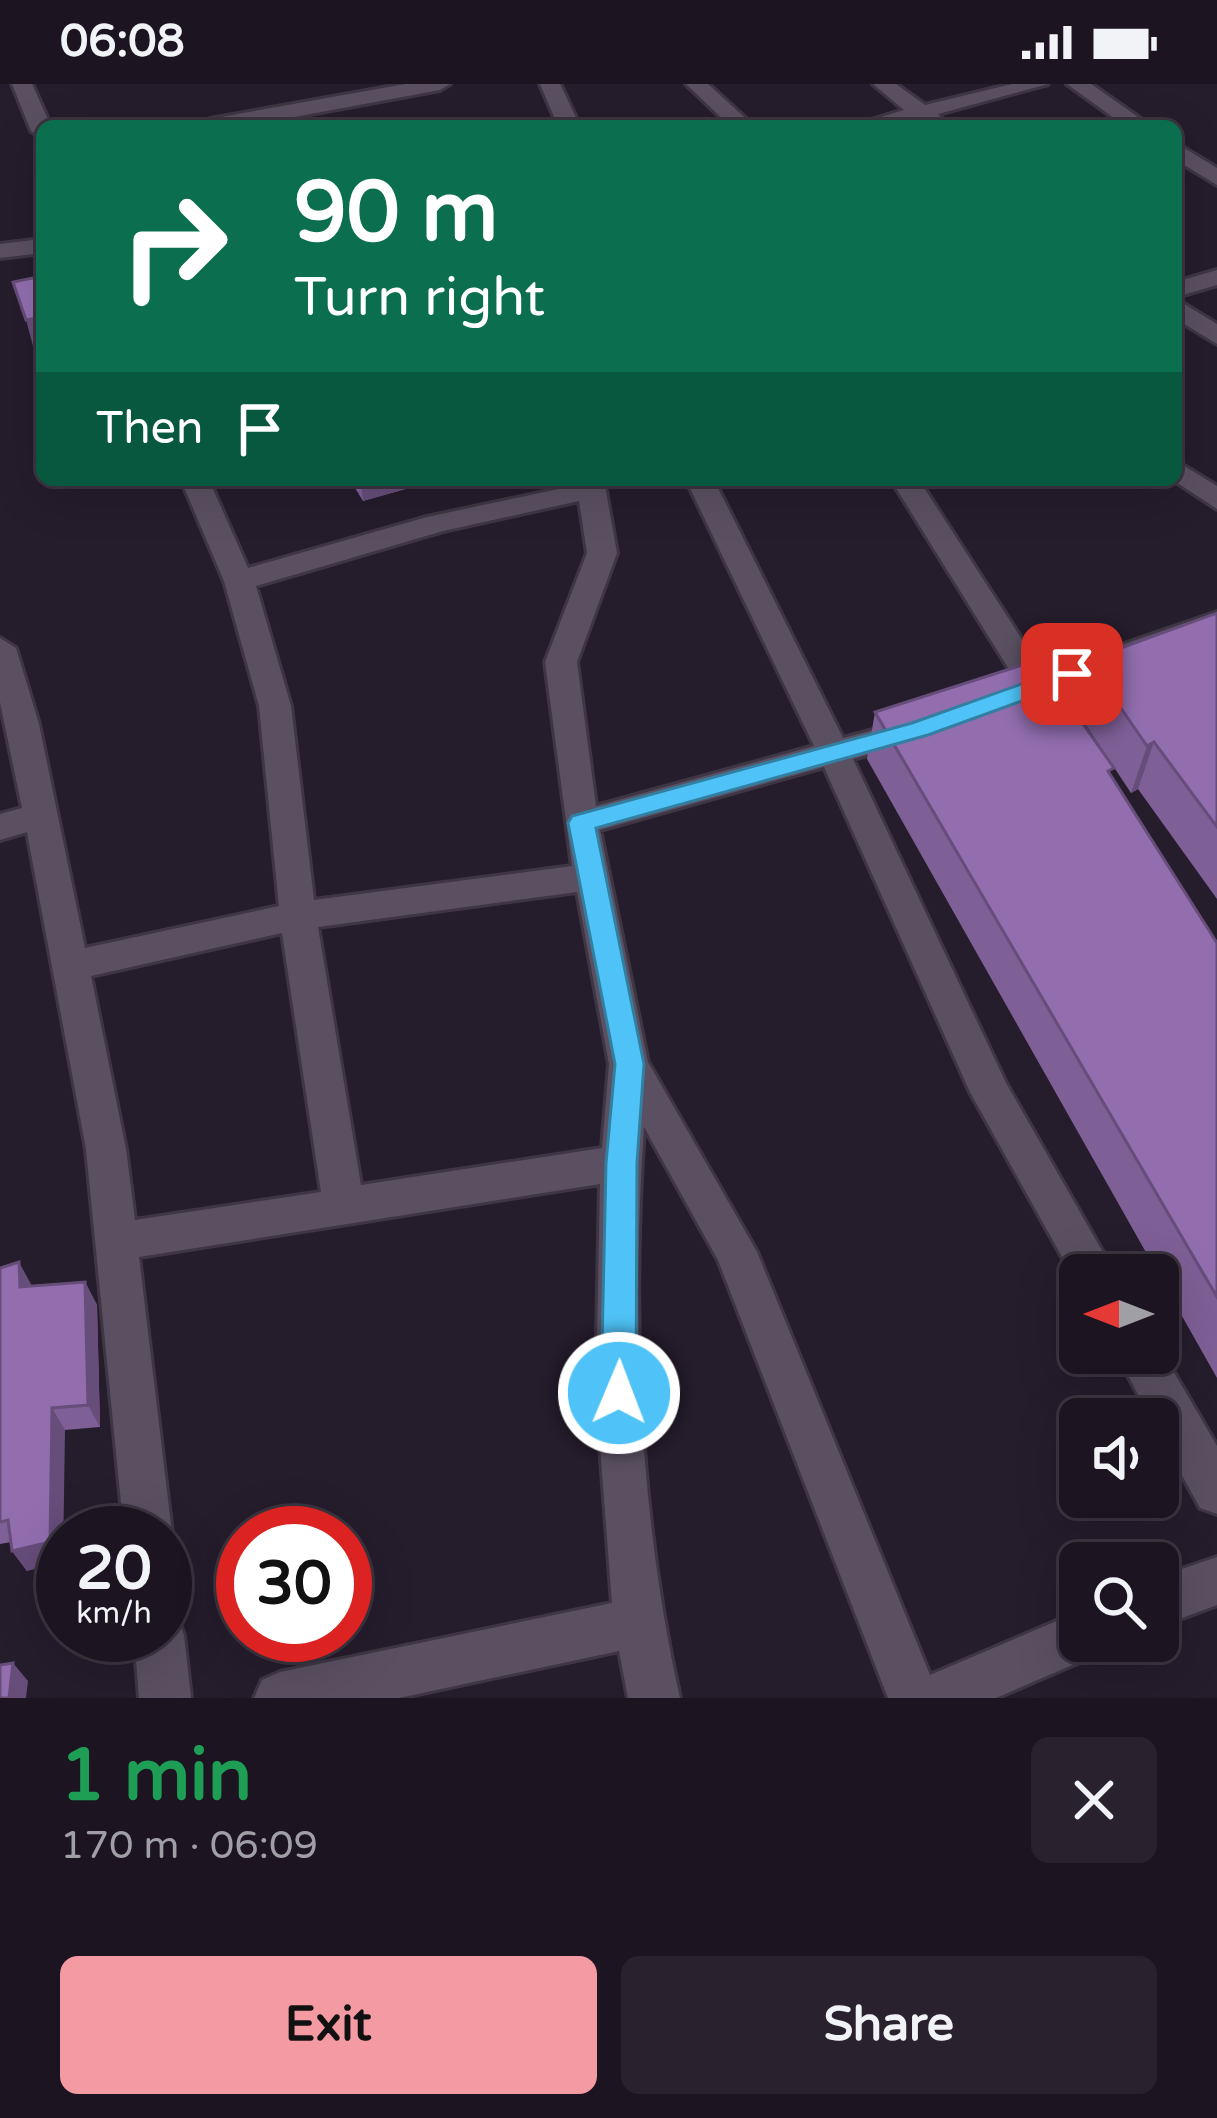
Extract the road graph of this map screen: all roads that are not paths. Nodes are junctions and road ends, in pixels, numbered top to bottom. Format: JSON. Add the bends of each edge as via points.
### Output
{"nodes":[{"id":1,"x":22,"y":84,"type":"edge"},
{"id":2,"x":440,"y":84,"type":"edge"},
{"id":3,"x":550,"y":84,"type":"edge"},
{"id":4,"x":696,"y":84,"type":"edge"},
{"id":5,"x":883,"y":84,"type":"edge"},
{"id":6,"x":1038,"y":84,"type":"edge"},
{"id":7,"x":1078,"y":84,"type":"edge"},
{"id":8,"x":931,"y":119,"type":"edge"},
{"id":9,"x":38,"y":120,"type":"edge"},
{"id":10,"x":243,"y":120,"type":"edge"},
{"id":11,"x":566,"y":120,"type":"edge"},
{"id":12,"x":735,"y":120,"type":"edge"},
{"id":13,"x":1131,"y":120,"type":"edge"},
{"id":14,"x":1182,"y":154,"type":"edge"},
{"id":15,"x":1217,"y":178,"type":"edge"},
{"id":16,"x":36,"y":247,"type":"edge"},
{"id":17,"x":0,"y":251,"type":"edge"},
{"id":18,"x":1217,"y":277,"type":"edge"},
{"id":19,"x":1182,"y":288,"type":"edge"},
{"id":20,"x":1182,"y":311,"type":"edge"},
{"id":21,"x":1217,"y":336,"type":"edge"},
{"id":22,"x":1182,"y":474,"type":"edge"},
{"id":23,"x":198,"y":486,"type":"edge"},
{"id":24,"x":586,"y":486,"type":"edge"},
{"id":25,"x":590,"y":486,"type":"edge"},
{"id":26,"x":703,"y":486,"type":"edge"},
{"id":27,"x":909,"y":486,"type":"edge"},
{"id":28,"x":1217,"y":500,"type":"edge"},
{"id":29,"x":239,"y":580,"type":"junction"},
{"id":30,"x":1217,"y":622,"type":"edge"},
{"id":31,"x":0,"y":648,"type":"edge"},
{"id":32,"x":1036,"y":687,"type":"junction"},
{"id":33,"x":1061,"y":726,"type":"edge"},
{"id":34,"x":833,"y":751,"type":"junction"},
{"id":35,"x":40,"y":816,"type":"junction"},
{"id":36,"x":581,"y":823,"type":"junction"},
{"id":37,"x":0,"y":827,"type":"edge"},
{"id":38,"x":592,"y":877,"type":"junction"},
{"id":39,"x":298,"y":916,"type":"junction"},
{"id":40,"x":71,"y":967,"type":"junction"},
{"id":41,"x":629,"y":1064,"type":"junction"},
{"id":42,"x":621,"y":1163,"type":"junction"},
{"id":43,"x":344,"y":1207,"type":"junction"},
{"id":44,"x":117,"y":1242,"type":"junction"},
{"id":45,"x":1082,"y":1254,"type":"edge"},
{"id":46,"x":1150,"y":1374,"type":"edge"},
{"id":47,"x":1217,"y":1491,"type":"edge"},
{"id":48,"x":145,"y":1506,"type":"edge"},
{"id":49,"x":1217,"y":1581,"type":"edge"},
{"id":50,"x":1179,"y":1595,"type":"edge"},
{"id":51,"x":638,"y":1622,"type":"junction"},
{"id":52,"x":1059,"y":1645,"type":"edge"},
{"id":53,"x":162,"y":1662,"type":"edge"},
{"id":54,"x":165,"y":1698,"type":"edge"},
{"id":55,"x":280,"y":1698,"type":"edge"},
{"id":56,"x":655,"y":1698,"type":"edge"},
{"id":57,"x":914,"y":1698,"type":"edge"},
{"id":58,"x":936,"y":1698,"type":"edge"}],
"edges":[{"from":1,"to":9,"type":"street"},
{"from":2,"to":10,"type":"street"},
{"from":3,"to":11,"type":"street"},
{"from":4,"to":12,"type":"street"},
{"from":5,"to":8,"type":"street"},
{"from":6,"to":8,"type":"street"},
{"from":7,"to":13,"type":"street"},
{"from":14,"to":15,"type":"street"},
{"from":16,"to":17,"type":"street"},
{"from":18,"to":19,"type":"street"},
{"from":20,"to":21,"type":"street"},
{"from":22,"to":28,"type":"street"},
{"from":23,"to":29,"type":"street"},
{"from":24,"to":29,"type":"street"},
{"from":25,"to":36,"type":"street","via":[[602,553],[561,662]]},
{"from":26,"to":34,"type":"street"},
{"from":27,"to":32,"type":"street"},
{"from":29,"to":39,"type":"street","via":[[275,706]]},
{"from":30,"to":32,"type":"street"},
{"from":31,"to":35,"type":"street"},
{"from":32,"to":33,"type":"street"},
{"from":32,"to":34,"type":"street"},
{"from":34,"to":36,"type":"street"},
{"from":34,"to":45,"type":"street","via":[[990,1092]]},
{"from":35,"to":37,"type":"street"},
{"from":35,"to":40,"type":"street"},
{"from":36,"to":38,"type":"street"},
{"from":38,"to":39,"type":"street"},
{"from":38,"to":41,"type":"street"},
{"from":39,"to":40,"type":"street"},
{"from":39,"to":43,"type":"street"},
{"from":40,"to":44,"type":"street"},
{"from":41,"to":42,"type":"street"},
{"from":41,"to":57,"type":"street","via":[[736,1252]]},
{"from":42,"to":43,"type":"street"},
{"from":42,"to":51,"type":"street","via":[[619,1393]]},
{"from":43,"to":44,"type":"street"},
{"from":44,"to":48,"type":"street"},
{"from":46,"to":47,"type":"street"},
{"from":49,"to":50,"type":"street"},
{"from":51,"to":55,"type":"street"},
{"from":51,"to":56,"type":"street"},
{"from":52,"to":58,"type":"street"},
{"from":53,"to":54,"type":"street"}]}
